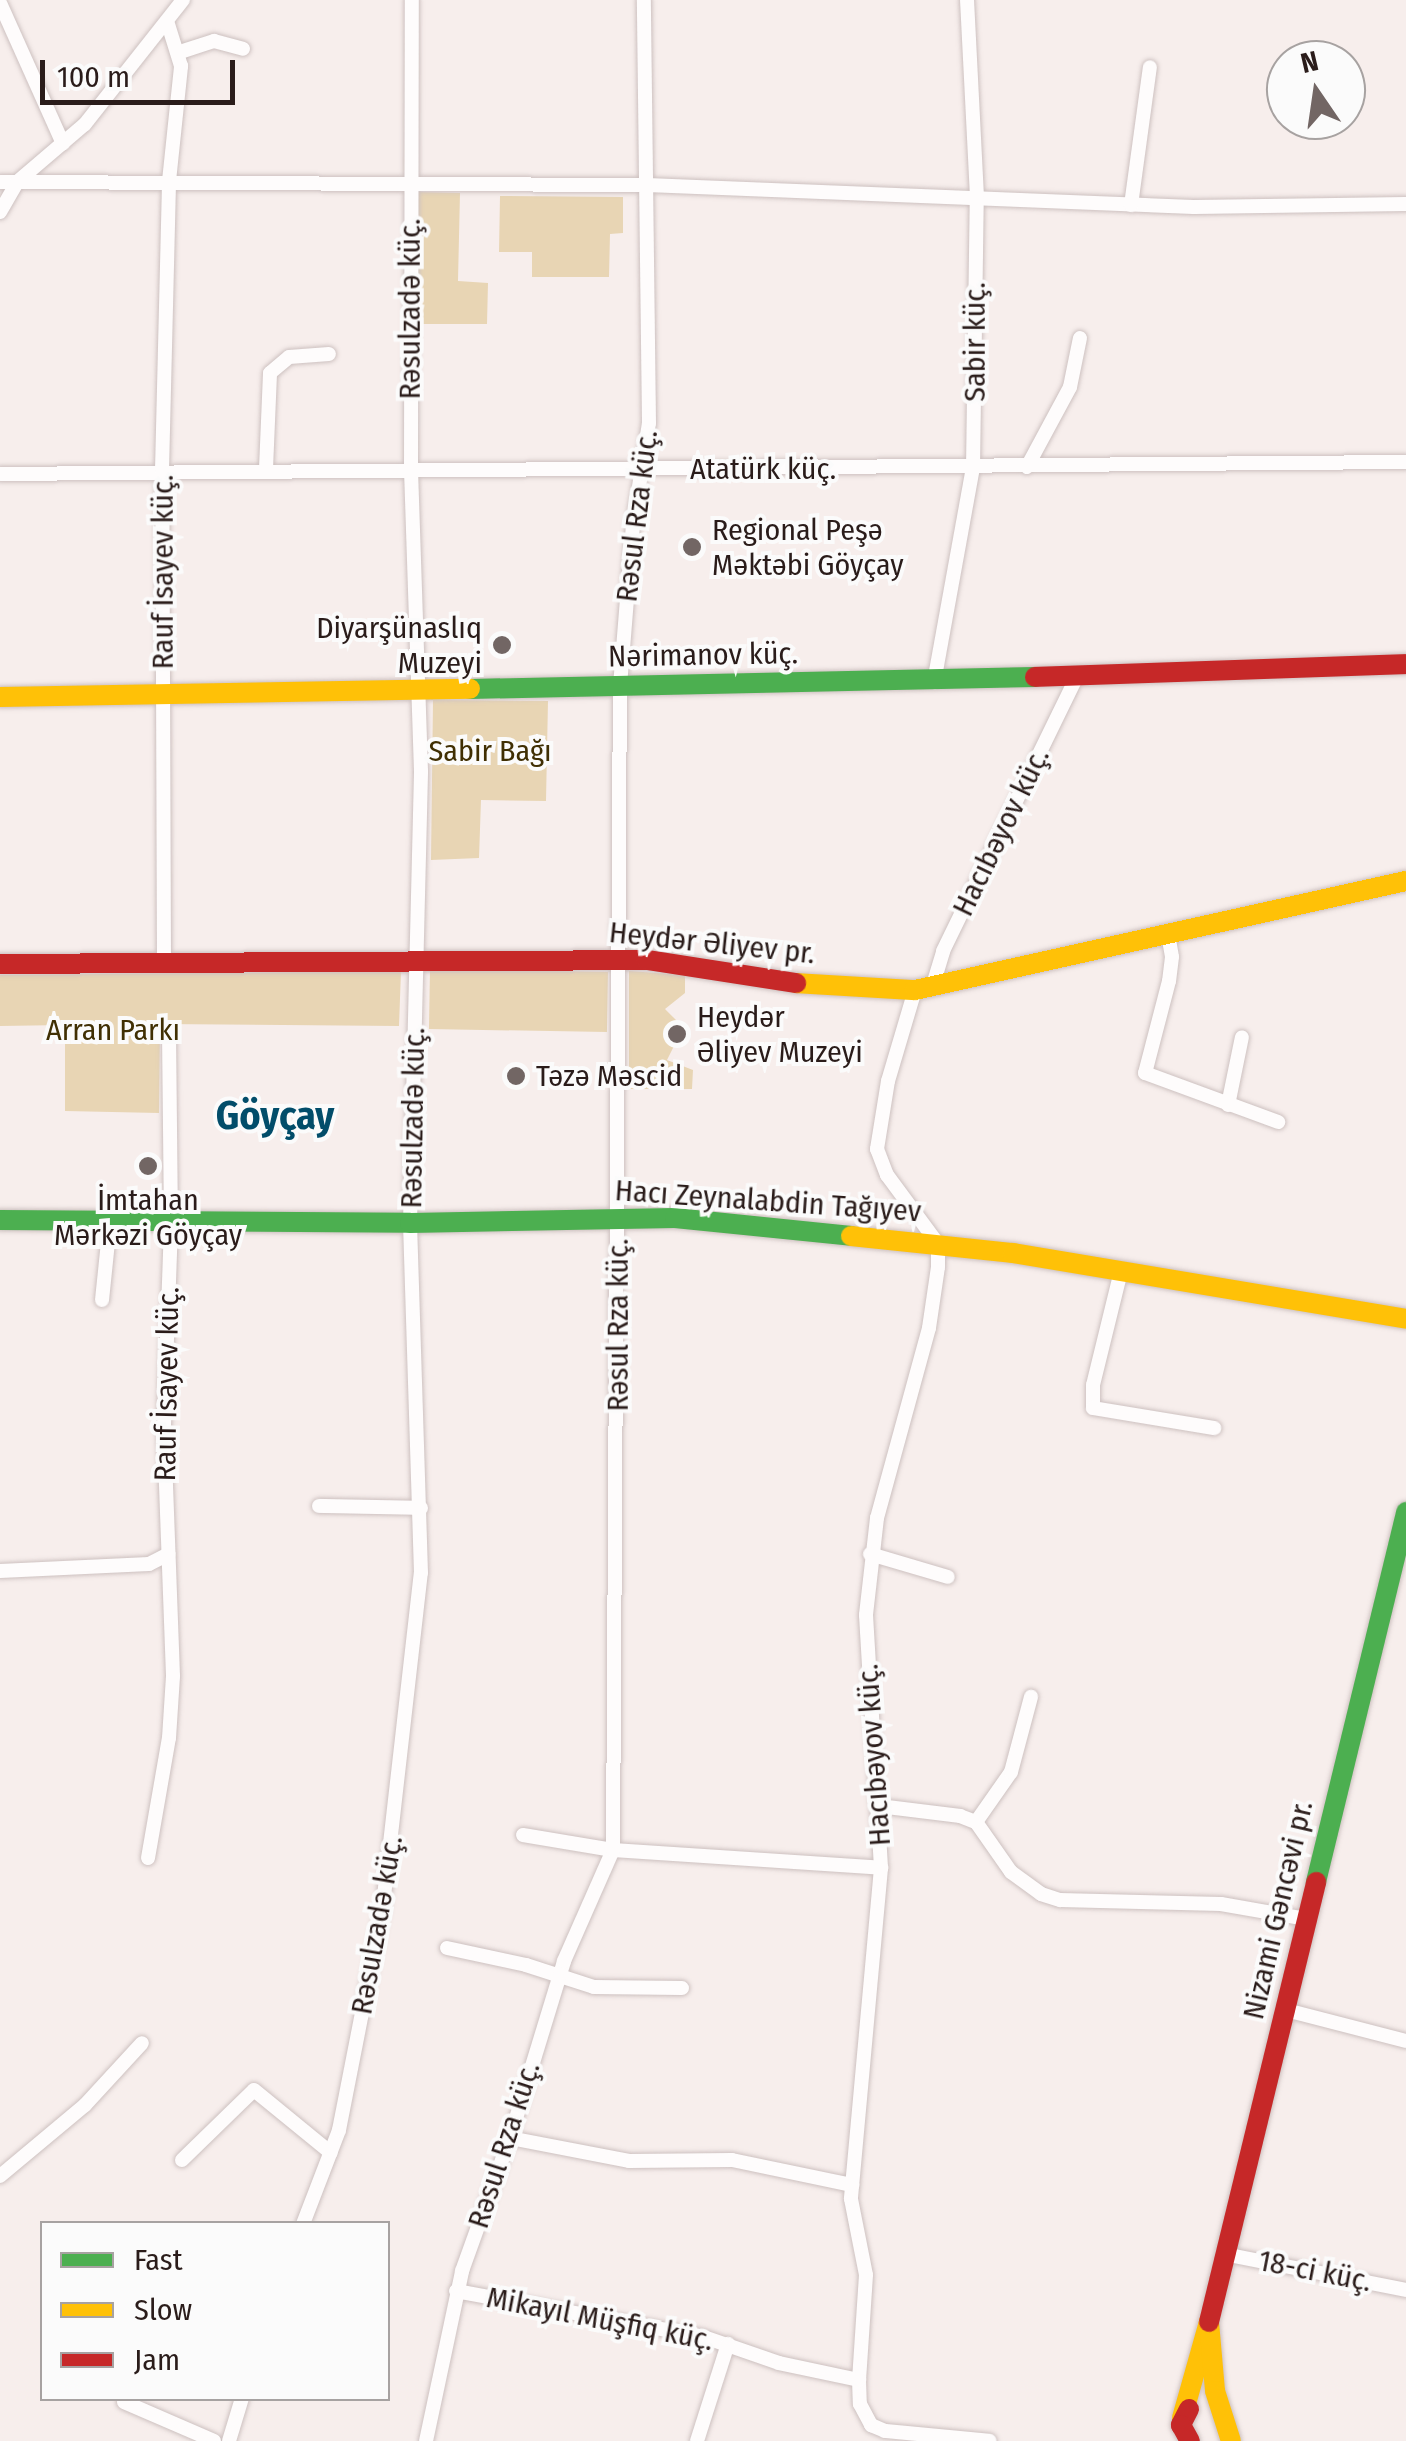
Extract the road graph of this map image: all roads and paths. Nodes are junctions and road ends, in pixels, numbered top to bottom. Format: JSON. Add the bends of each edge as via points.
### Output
{"nodes":[{"id":1,"x":183,"y":0,"type":"edge"},
{"id":2,"x":412,"y":0,"type":"edge"},
{"id":3,"x":644,"y":0,"type":"edge"},
{"id":4,"x":967,"y":0,"type":"edge"},
{"id":5,"x":0,"y":3,"type":"edge"},
{"id":6,"x":168,"y":24,"type":"junction"},
{"id":7,"x":243,"y":50,"type":"dead end"},
{"id":8,"x":180,"y":52,"type":"junction"},
{"id":9,"x":1150,"y":66,"type":"dead end"},
{"id":10,"x":60,"y":146,"type":"junction"},
{"id":11,"x":74,"y":181,"type":"junction"},
{"id":12,"x":0,"y":182,"type":"edge"},
{"id":13,"x":17,"y":182,"type":"junction"},
{"id":14,"x":169,"y":182,"type":"junction"},
{"id":15,"x":409,"y":182,"type":"junction"},
{"id":16,"x":647,"y":185,"type":"junction"},
{"id":17,"x":977,"y":197,"type":"junction"},
{"id":18,"x":1406,"y":204,"type":"edge"},
{"id":19,"x":1131,"y":205,"type":"junction"},
{"id":20,"x":0,"y":212,"type":"edge"},
{"id":21,"x":1080,"y":338,"type":"dead end"},
{"id":22,"x":329,"y":354,"type":"dead end"},
{"id":23,"x":1406,"y":462,"type":"edge"},
{"id":24,"x":1028,"y":467,"type":"junction"},
{"id":25,"x":411,"y":468,"type":"junction"},
{"id":26,"x":973,"y":468,"type":"junction"},
{"id":27,"x":266,"y":469,"type":"junction"},
{"id":28,"x":643,"y":469,"type":"junction"},
{"id":29,"x":162,"y":470,"type":"junction"},
{"id":30,"x":0,"y":474,"type":"edge"},
{"id":31,"x":1406,"y":664,"type":"edge"},
{"id":32,"x":1076,"y":678,"type":"junction"},
{"id":33,"x":934,"y":682,"type":"junction"},
{"id":34,"x":620,"y":686,"type":"junction"},
{"id":35,"x":419,"y":689,"type":"junction"},
{"id":36,"x":164,"y":695,"type":"junction"},
{"id":37,"x":0,"y":696,"type":"edge"},
{"id":38,"x":1406,"y":882,"type":"edge"},
{"id":39,"x":1168,"y":934,"type":"junction"},
{"id":40,"x":618,"y":960,"type":"junction"},
{"id":41,"x":418,"y":962,"type":"junction"},
{"id":42,"x":164,"y":963,"type":"junction"},
{"id":43,"x":0,"y":964,"type":"edge"},
{"id":44,"x":924,"y":989,"type":"junction"},
{"id":45,"x":169,"y":1035,"type":"dead end"},
{"id":46,"x":1242,"y":1037,"type":"dead end"},
{"id":47,"x":1228,"y":1105,"type":"junction"},
{"id":48,"x":1278,"y":1122,"type":"dead end"},
{"id":49,"x":618,"y":1217,"type":"junction"},
{"id":50,"x":0,"y":1220,"type":"edge"},
{"id":51,"x":110,"y":1222,"type":"junction"},
{"id":52,"x":170,"y":1223,"type":"junction"},
{"id":53,"x":410,"y":1223,"type":"junction"},
{"id":54,"x":938,"y":1244,"type":"junction"},
{"id":55,"x":1121,"y":1271,"type":"junction"},
{"id":56,"x":102,"y":1300,"type":"dead end"},
{"id":57,"x":1406,"y":1320,"type":"edge"},
{"id":58,"x":1214,"y":1428,"type":"dead end"},
{"id":59,"x":318,"y":1506,"type":"dead end"},
{"id":60,"x":421,"y":1508,"type":"junction"},
{"id":61,"x":1406,"y":1512,"type":"edge"},
{"id":62,"x":169,"y":1554,"type":"junction"},
{"id":63,"x":870,"y":1554,"type":"junction"},
{"id":64,"x":0,"y":1571,"type":"edge"},
{"id":65,"x":948,"y":1577,"type":"dead end"},
{"id":66,"x":1031,"y":1696,"type":"dead end"},
{"id":67,"x":879,"y":1806,"type":"junction"},
{"id":68,"x":976,"y":1822,"type":"junction"},
{"id":69,"x":524,"y":1836,"type":"dead end"},
{"id":70,"x":613,"y":1850,"type":"junction"},
{"id":71,"x":148,"y":1858,"type":"dead end"},
{"id":72,"x":881,"y":1868,"type":"junction"},
{"id":73,"x":1306,"y":1919,"type":"junction"},
{"id":74,"x":447,"y":1948,"type":"dead end"},
{"id":75,"x":558,"y":1977,"type":"junction"},
{"id":76,"x":682,"y":1988,"type":"dead end"},
{"id":77,"x":1286,"y":2010,"type":"junction"},
{"id":78,"x":1406,"y":2041,"type":"edge"},
{"id":79,"x":142,"y":2043,"type":"dead end"},
{"id":80,"x":510,"y":2138,"type":"junction"},
{"id":81,"x":332,"y":2153,"type":"junction"},
{"id":82,"x":182,"y":2160,"type":"dead end"},
{"id":83,"x":0,"y":2176,"type":"edge"},
{"id":84,"x":852,"y":2185,"type":"junction"},
{"id":85,"x":303,"y":2221,"type":"edge"},
{"id":86,"x":1224,"y":2254,"type":"junction"},
{"id":87,"x":1406,"y":2290,"type":"edge"},
{"id":88,"x":456,"y":2291,"type":"junction"},
{"id":89,"x":1209,"y":2322,"type":"junction"},
{"id":90,"x":728,"y":2344,"type":"junction"},
{"id":91,"x":859,"y":2380,"type":"junction"},
{"id":92,"x":241,"y":2401,"type":"edge"},
{"id":93,"x":124,"y":2402,"type":"dead end"},
{"id":94,"x":1182,"y":2433,"type":"edge"},
{"id":95,"x":1221,"y":2435,"type":"edge"},
{"id":96,"x":214,"y":2441,"type":"edge"},
{"id":97,"x":229,"y":2441,"type":"edge"},
{"id":98,"x":426,"y":2441,"type":"edge"},
{"id":99,"x":697,"y":2441,"type":"edge"},
{"id":100,"x":990,"y":2441,"type":"edge"}],
"edges":[{"from":1,"to":6,"type":"street"},
{"from":2,"to":15,"type":"street","name":"Rəsulzadə küç."},
{"from":3,"to":16,"type":"street","name":"Rəsul Rza küç."},
{"from":4,"to":17,"type":"street","name":"Sabir küç."},
{"from":5,"to":10,"type":"street"},
{"from":6,"to":8,"type":"street"},
{"from":6,"to":10,"type":"street"},
{"from":7,"to":8,"type":"street","via":[[214,41]]},
{"from":8,"to":14,"type":"street","name":"Rauf İsayev küç."},
{"from":9,"to":19,"type":"street"},
{"from":10,"to":11,"type":"street","via":[[54,162]]},
{"from":10,"to":13,"type":"street"},
{"from":11,"to":13,"type":"street"},
{"from":11,"to":14,"type":"street"},
{"from":12,"to":13,"type":"street"},
{"from":13,"to":20,"type":"street"},
{"from":14,"to":15,"type":"street"},
{"from":14,"to":29,"type":"street","name":"Rauf İsayev küç."},
{"from":15,"to":16,"type":"street"},
{"from":15,"to":25,"type":"street","name":"Rəsulzadə küç."},
{"from":16,"to":17,"type":"street"},
{"from":16,"to":28,"type":"street","name":"Rəsul Rza küç.","via":[[650,423]]},
{"from":17,"to":19,"type":"street"},
{"from":17,"to":26,"type":"street","name":"Sabir küç."},
{"from":18,"to":19,"type":"street"},
{"from":21,"to":24,"type":"street","via":[[1070,387]]},
{"from":22,"to":27,"type":"street","via":[[289,357],[270,373]]},
{"from":23,"to":24,"type":"street","name":"Atatürk küç."},
{"from":24,"to":26,"type":"street","name":"Atatürk küç."},
{"from":25,"to":27,"type":"street","name":"Atatürk küç."},
{"from":25,"to":28,"type":"street","name":"Atatürk küç."},
{"from":25,"to":35,"type":"street","name":"Rəsulzadə küç."},
{"from":26,"to":28,"type":"street","name":"Atatürk küç."},
{"from":26,"to":33,"type":"street","name":"Sabir küç."},
{"from":27,"to":29,"type":"street","name":"Atatürk küç."},
{"from":28,"to":34,"type":"street","name":"Rəsul Rza küç."},
{"from":29,"to":30,"type":"street","name":"Atatürk küç."},
{"from":29,"to":36,"type":"street","name":"Rauf İsayev küç."},
{"from":31,"to":32,"type":"street","name":"Nərimanov küç."},
{"from":32,"to":33,"type":"street","name":"Nərimanov küç."},
{"from":32,"to":44,"type":"street","name":"Hacıbəyov küç."},
{"from":33,"to":34,"type":"street","name":"Nərimanov küç."},
{"from":34,"to":35,"type":"street","name":"Nərimanov küç."},
{"from":34,"to":40,"type":"street","name":"Rəsul Rza küç."},
{"from":35,"to":36,"type":"street","name":"Nərimanov küç."},
{"from":35,"to":41,"type":"street","name":"Rəsulzadə küç."},
{"from":36,"to":37,"type":"street","name":"Nərimanov küç."},
{"from":36,"to":42,"type":"street","name":"Rauf İsayev küç."},
{"from":38,"to":39,"type":"street","name":"Heydər Əliyev pr."},
{"from":39,"to":44,"type":"street","name":"Heydər Əliyev pr."},
{"from":39,"to":47,"type":"street","via":[[1172,957],[1145,1073]]},
{"from":40,"to":41,"type":"street","name":"Heydər Əliyev pr."},
{"from":40,"to":44,"type":"street","name":"Heydər Əliyev pr.","via":[[672,962],[791,983]]},
{"from":40,"to":49,"type":"street","name":"Rəsul Rza küç."},
{"from":41,"to":42,"type":"street","name":"Heydər Əliyev pr."},
{"from":41,"to":53,"type":"street","name":"Rəsulzadə küç."},
{"from":42,"to":43,"type":"street","name":"Heydər Əliyev pr."},
{"from":44,"to":54,"type":"street","name":"Hacıbəyov küç.","via":[[888,1081],[877,1149],[887,1174]]},
{"from":45,"to":52,"type":"street","name":"Rauf İsayev küç."},
{"from":46,"to":47,"type":"street"},
{"from":47,"to":48,"type":"street"},
{"from":49,"to":53,"type":"street","name":"Hacı Zeynalabdin Tağıyev"},
{"from":49,"to":54,"type":"street","name":"Hacı Zeynalabdin Tağıyev"},
{"from":49,"to":70,"type":"street","name":"Rəsul Rza küç."},
{"from":50,"to":51,"type":"street","name":"Hacı Zeynalabdin Tağıyev"},
{"from":51,"to":52,"type":"street","name":"Hacı Zeynalabdin Tağıyev"},
{"from":51,"to":56,"type":"street"},
{"from":52,"to":53,"type":"street","name":"Hacı Zeynalabdin Tağıyev"},
{"from":52,"to":62,"type":"street","name":"Rauf İsayev küç.","via":[[164,1425]]},
{"from":53,"to":60,"type":"street","name":"Rəsulzadə küç."},
{"from":54,"to":55,"type":"street","name":"Hacı Zeynalabdin Tağıyev"},
{"from":54,"to":63,"type":"street","name":"Hacıbəyov küç.","via":[[929,1328]]},
{"from":55,"to":57,"type":"street","name":"Hacı Zeynalabdin Tağıyev"},
{"from":55,"to":58,"type":"street","via":[[1092,1408]]},
{"from":59,"to":60,"type":"street"},
{"from":60,"to":81,"type":"street","name":"Rəsulzadə küç.","via":[[418,1623],[396,1814]]},
{"from":61,"to":73,"type":"street","name":"Nizami Gəncəvi pr."},
{"from":62,"to":64,"type":"street","via":[[148,1564]]},
{"from":62,"to":71,"type":"street","name":"Rauf İsayev küç.","via":[[172,1711]]},
{"from":63,"to":65,"type":"street"},
{"from":63,"to":67,"type":"street","name":"Hacıbəyov küç.","via":[[867,1656]]},
{"from":66,"to":68,"type":"street","via":[[1011,1772]]},
{"from":67,"to":68,"type":"street"},
{"from":67,"to":72,"type":"street","name":"Hacıbəyov küç."},
{"from":68,"to":73,"type":"street","via":[[1011,1872],[1060,1900],[1221,1904]]},
{"from":69,"to":70,"type":"street"},
{"from":70,"to":72,"type":"street"},
{"from":70,"to":75,"type":"street","name":"Rəsul Rza küç."},
{"from":72,"to":84,"type":"street","name":"Hacıbəyov küç."},
{"from":73,"to":77,"type":"street","name":"Nizami Gəncəvi pr."},
{"from":74,"to":75,"type":"street"},
{"from":75,"to":76,"type":"street","via":[[594,1988]]},
{"from":75,"to":80,"type":"street","name":"Rəsul Rza küç."},
{"from":77,"to":78,"type":"street"},
{"from":77,"to":86,"type":"street","name":"Nizami Gəncəvi pr."},
{"from":79,"to":83,"type":"street","via":[[85,2105]]},
{"from":80,"to":84,"type":"street","via":[[630,2161],[732,2160]]},
{"from":80,"to":88,"type":"street","name":"Rəsul Rza küç."},
{"from":81,"to":82,"type":"street","via":[[254,2090]]},
{"from":81,"to":85,"type":"street","name":"Rəsulzadə küç."},
{"from":84,"to":91,"type":"street","name":"Hacıbəyov küç.","via":[[866,2300]]},
{"from":86,"to":87,"type":"street","name":"18-ci küç."},
{"from":86,"to":89,"type":"street","name":"Nizami Gəncəvi pr."},
{"from":88,"to":90,"type":"street","name":"Mikayıl Müşfiq küç."},
{"from":88,"to":98,"type":"street","name":"Rəsul Rza küç."},
{"from":89,"to":94,"type":"street"},
{"from":89,"to":95,"type":"street"},
{"from":90,"to":91,"type":"street","name":"Mikayıl Müşfiq küç.","via":[[778,2363]]},
{"from":90,"to":99,"type":"street"},
{"from":91,"to":100,"type":"street","name":"Hacıbəyov küç.","via":[[864,2417],[872,2425]]},
{"from":92,"to":97,"type":"street"},
{"from":93,"to":96,"type":"street"},
{"from":94,"to":95,"type":"street","via":[[1190,2407],[1203,2404],[1216,2408]]}]}
